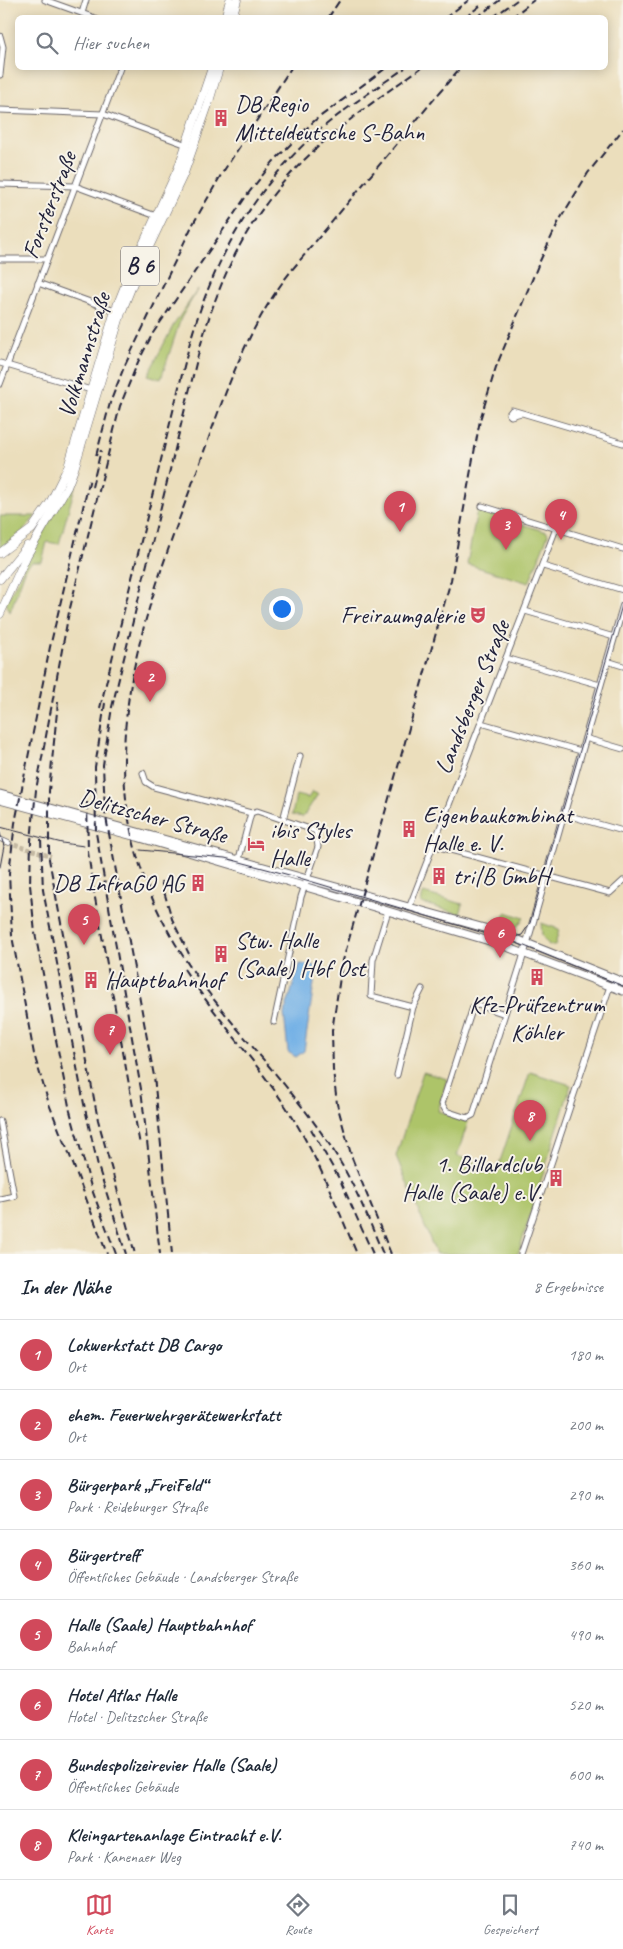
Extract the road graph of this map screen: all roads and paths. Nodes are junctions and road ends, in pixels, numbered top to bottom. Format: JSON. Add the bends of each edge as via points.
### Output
{"nodes":[{"id":1,"x":45,"y":0,"type":"edge"},
{"id":2,"x":86,"y":0,"type":"edge"},
{"id":3,"x":230,"y":0,"type":"edge"},
{"id":4,"x":237,"y":0,"type":"edge"},
{"id":5,"x":82,"y":13,"type":"junction"},
{"id":6,"x":87,"y":15,"type":"edge"},
{"id":7,"x":226,"y":15,"type":"edge"},
{"id":8,"x":233,"y":15,"type":"edge"},
{"id":9,"x":0,"y":36,"type":"edge"},
{"id":10,"x":119,"y":70,"type":"edge"},
{"id":11,"x":211,"y":70,"type":"edge"},
{"id":12,"x":218,"y":70,"type":"edge"},
{"id":13,"x":0,"y":74,"type":"edge"},
{"id":14,"x":0,"y":110,"type":"edge"},
{"id":15,"x":102,"y":114,"type":"junction"},
{"id":16,"x":187,"y":145,"type":"junction"},
{"id":17,"x":0,"y":184,"type":"edge"},
{"id":18,"x":75,"y":186,"type":"junction"},
{"id":19,"x":156,"y":216,"type":"junction"},
{"id":20,"x":0,"y":259,"type":"edge"},
{"id":21,"x":47,"y":259,"type":"junction"},
{"id":22,"x":38,"y":283,"type":"junction"},
{"id":23,"x":115,"y":311,"type":"junction"},
{"id":24,"x":0,"y":363,"type":"edge"},
{"id":25,"x":7,"y":365,"type":"junction"},
{"id":26,"x":0,"y":384,"type":"edge"},
{"id":27,"x":91,"y":390,"type":"junction"},
{"id":28,"x":521,"y":413,"type":"dead end"},
{"id":29,"x":623,"y":443,"type":"edge"},
{"id":30,"x":482,"y":506,"type":"dead end"},
{"id":31,"x":557,"y":528,"type":"junction"},
{"id":32,"x":36,"y":530,"type":"junction"},
{"id":33,"x":623,"y":549,"type":"edge"},
{"id":34,"x":0,"y":553,"type":"edge"},
{"id":35,"x":542,"y":566,"type":"junction"},
{"id":36,"x":0,"y":572,"type":"edge"},
{"id":37,"x":0,"y":579,"type":"edge"},
{"id":38,"x":623,"y":590,"type":"edge"},
{"id":39,"x":623,"y":606,"type":"edge"},
{"id":40,"x":525,"y":611,"type":"junction"},
{"id":41,"x":0,"y":614,"type":"edge"},
{"id":42,"x":614,"y":637,"type":"junction"},
{"id":43,"x":506,"y":658,"type":"junction"},
{"id":44,"x":607,"y":661,"type":"junction"},
{"id":45,"x":623,"y":666,"type":"edge"},
{"id":46,"x":600,"y":685,"type":"junction"},
{"id":47,"x":481,"y":723,"type":"junction"},
{"id":48,"x":585,"y":738,"type":"junction"},
{"id":49,"x":623,"y":749,"type":"edge"},
{"id":50,"x":581,"y":751,"type":"junction"},
{"id":51,"x":300,"y":756,"type":"dead end"},
{"id":52,"x":143,"y":773,"type":"dead end"},
{"id":53,"x":0,"y":794,"type":"edge"},
{"id":54,"x":0,"y":800,"type":"edge"},
{"id":55,"x":251,"y":812,"type":"junction"},
{"id":56,"x":563,"y":814,"type":"junction"},
{"id":57,"x":283,"y":820,"type":"junction"},
{"id":58,"x":623,"y":831,"type":"edge"},
{"id":59,"x":0,"y":839,"type":"edge"},
{"id":60,"x":9,"y":843,"type":"tunnel mouth"},
{"id":61,"x":432,"y":845,"type":"junction"},
{"id":62,"x":239,"y":859,"type":"junction"},
{"id":63,"x":545,"y":876,"type":"junction"},
{"id":64,"x":623,"y":881,"type":"edge"},
{"id":65,"x":306,"y":882,"type":"junction"},
{"id":66,"x":409,"y":908,"type":"junction"},
{"id":67,"x":388,"y":910,"type":"junction"},
{"id":68,"x":526,"y":942,"type":"junction"},
{"id":69,"x":524,"y":953,"type":"junction"},
{"id":70,"x":620,"y":980,"type":"edge"},
{"id":71,"x":610,"y":987,"type":"junction"},
{"id":72,"x":422,"y":989,"type":"dead end"},
{"id":73,"x":623,"y":991,"type":"edge"},
{"id":74,"x":413,"y":1007,"type":"junction"},
{"id":75,"x":505,"y":1014,"type":"junction"},
{"id":76,"x":274,"y":1022,"type":"dead end"},
{"id":77,"x":397,"y":1075,"type":"dead end"},
{"id":78,"x":0,"y":1121,"type":"edge"},
{"id":79,"x":0,"y":1199,"type":"edge"},
{"id":80,"x":521,"y":1254,"type":"edge"}],
"edges":[{"from":1,"to":5,"type":"street"},
{"from":2,"to":5,"type":"street"},
{"from":3,"to":7,"type":"main road"},
{"from":4,"to":8,"type":"main road"},
{"from":5,"to":6,"type":"street"},
{"from":9,"to":13,"type":"street","via":[[3,47]]},
{"from":10,"to":15,"type":"street","name":"Forsterstraße"},
{"from":11,"to":16,"type":"main road","name":"Volkmannstraße","number":"B 6"},
{"from":12,"to":32,"type":"main road","name":"Volkmannstraße","number":"B 6","via":[[194,148],[121,313],[67,487]]},
{"from":14,"to":15,"type":"street"},
{"from":15,"to":16,"type":"street"},
{"from":15,"to":18,"type":"street","name":"Forsterstraße"},
{"from":16,"to":19,"type":"main road","name":"Volkmannstraße","number":"B 6"},
{"from":17,"to":18,"type":"street"},
{"from":18,"to":19,"type":"street"},
{"from":18,"to":21,"type":"street","name":"Forsterstraße"},
{"from":19,"to":23,"type":"main road","name":"Volkmannstraße","number":"B 6"},
{"from":20,"to":21,"type":"street"},
{"from":21,"to":22,"type":"street","name":"Forsterstraße"},
{"from":22,"to":23,"type":"street"},
{"from":22,"to":25,"type":"street","name":"Forsterstraße"},
{"from":23,"to":27,"type":"main road","name":"Volkmannstraße","number":"B 6"},
{"from":24,"to":25,"type":"street"},
{"from":25,"to":26,"type":"street","name":"Forsterstraße"},
{"from":25,"to":27,"type":"street"},
{"from":27,"to":32,"type":"main road","name":"Volkmannstraße","number":"B 6","via":[[68,467]]},
{"from":28,"to":29,"type":"street"},
{"from":30,"to":31,"type":"street"},
{"from":31,"to":33,"type":"street"},
{"from":31,"to":35,"type":"street","name":"Landsberger Straße"},
{"from":32,"to":34,"type":"main road","name":"Volkmannstraße","number":"B 6"},
{"from":32,"to":36,"type":"main road"},
{"from":32,"to":37,"type":"main road","number":"B 6"},
{"from":32,"to":41,"type":"main road"},
{"from":35,"to":38,"type":"street"},
{"from":35,"to":40,"type":"street","name":"Landsberger Straße"},
{"from":39,"to":42,"type":"street"},
{"from":40,"to":42,"type":"street"},
{"from":40,"to":43,"type":"street","name":"Landsberger Straße"},
{"from":42,"to":44,"type":"street"},
{"from":43,"to":46,"type":"street"},
{"from":43,"to":47,"type":"street","name":"Landsberger Straße"},
{"from":44,"to":45,"type":"street"},
{"from":44,"to":46,"type":"street"},
{"from":46,"to":48,"type":"street"},
{"from":47,"to":50,"type":"street"},
{"from":47,"to":61,"type":"street","name":"Landsberger Straße"},
{"from":48,"to":49,"type":"street"},
{"from":48,"to":50,"type":"street"},
{"from":50,"to":56,"type":"street"},
{"from":51,"to":57,"type":"street"},
{"from":52,"to":55,"type":"street","via":[[146,782],[154,787]]},
{"from":53,"to":62,"type":"main road","name":"Delitzscher Straße"},
{"from":54,"to":65,"type":"main road","name":"Delitzscher Straße"},
{"from":55,"to":57,"type":"street"},
{"from":55,"to":62,"type":"street"},
{"from":56,"to":58,"type":"street"},
{"from":56,"to":63,"type":"street"},
{"from":57,"to":65,"type":"street","via":[[316,831],[318,847]]},
{"from":59,"to":60,"type":"street"},
{"from":61,"to":63,"type":"street"},
{"from":61,"to":66,"type":"street","name":"Landsberger Straße"},
{"from":62,"to":65,"type":"main road","name":"Delitzscher Straße"},
{"from":63,"to":64,"type":"street","via":[[610,894]]},
{"from":63,"to":68,"type":"street"},
{"from":65,"to":66,"type":"main road","name":"Delitzscher Straße"},
{"from":65,"to":67,"type":"main road","name":"Delitzscher Straße"},
{"from":65,"to":76,"type":"street"},
{"from":66,"to":68,"type":"main road","name":"Delitzscher Straße"},
{"from":67,"to":69,"type":"main road","name":"Delitzscher Straße"},
{"from":67,"to":74,"type":"street","via":[[374,956],[371,996]]},
{"from":68,"to":69,"type":"street"},
{"from":68,"to":70,"type":"main road","name":"Delitzscher Straße"},
{"from":69,"to":71,"type":"main road","name":"Delitzscher Straße"},
{"from":69,"to":75,"type":"street"},
{"from":70,"to":71,"type":"street"},
{"from":71,"to":73,"type":"main road","name":"Delitzscher Straße"},
{"from":71,"to":80,"type":"street"},
{"from":72,"to":74,"type":"street"},
{"from":74,"to":77,"type":"street"},
{"from":75,"to":75,"type":"street","via":[[478,1005],[473,1007],[442,1104],[444,1109],[468,1118],[473,1114]]},
{"from":78,"to":79,"type":"street","via":[[14,1196]]}]}
